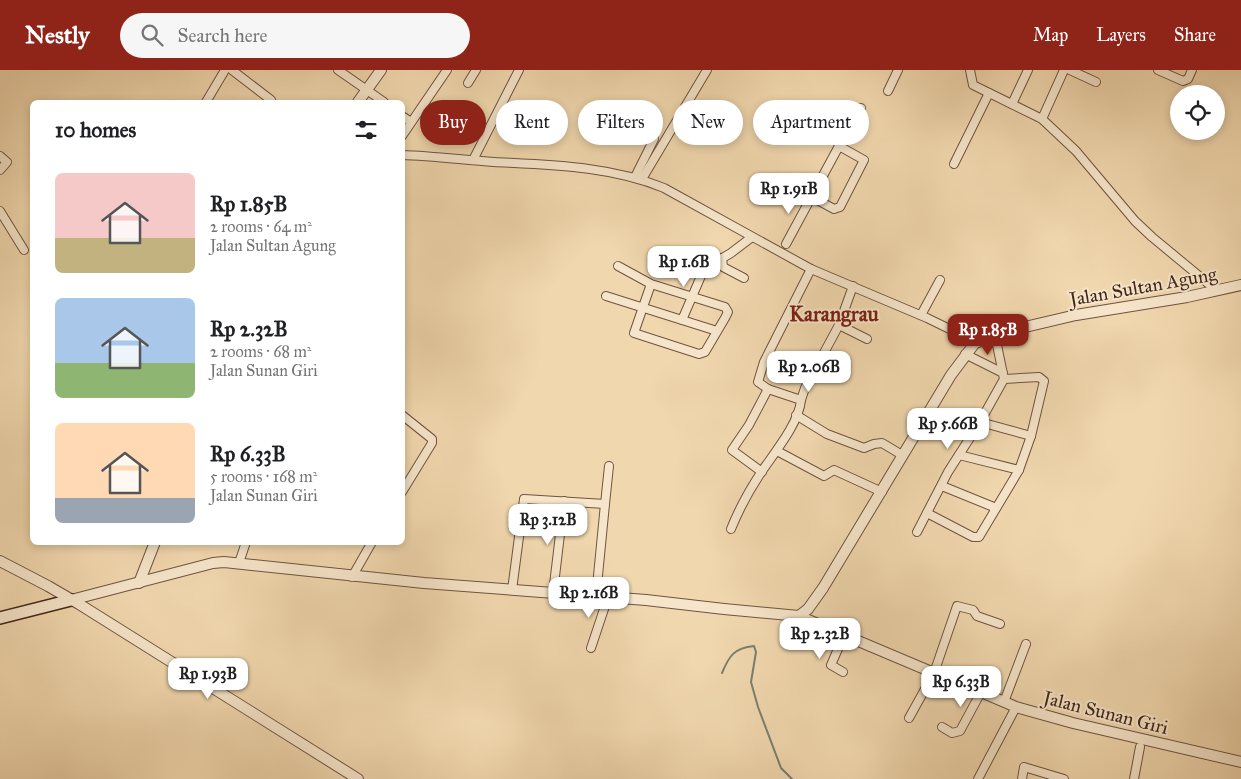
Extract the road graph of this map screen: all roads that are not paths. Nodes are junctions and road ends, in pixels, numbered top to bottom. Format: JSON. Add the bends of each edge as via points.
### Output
{"nodes":[{"id":1,"x":225,"y":70,"type":"edge"},
{"id":2,"x":232,"y":70,"type":"edge"},
{"id":3,"x":338,"y":70,"type":"edge"},
{"id":4,"x":381,"y":70,"type":"edge"},
{"id":5,"x":447,"y":70,"type":"edge"},
{"id":6,"x":476,"y":70,"type":"edge"},
{"id":7,"x":519,"y":70,"type":"edge"},
{"id":8,"x":707,"y":70,"type":"edge"},
{"id":9,"x":898,"y":70,"type":"edge"},
{"id":10,"x":970,"y":70,"type":"edge"},
{"id":11,"x":1028,"y":70,"type":"edge"},
{"id":12,"x":1064,"y":70,"type":"edge"},
{"id":13,"x":1070,"y":70,"type":"edge"},
{"id":14,"x":1158,"y":70,"type":"edge"},
{"id":15,"x":1192,"y":70,"type":"edge"},
{"id":16,"x":1096,"y":82,"type":"dead end"},
{"id":17,"x":468,"y":83,"type":"dead end"},
{"id":18,"x":366,"y":90,"type":"junction"},
{"id":19,"x":888,"y":91,"type":"dead end"},
{"id":20,"x":989,"y":93,"type":"junction"},
{"id":21,"x":207,"y":100,"type":"edge"},
{"id":22,"x":271,"y":100,"type":"dead end"},
{"id":23,"x":359,"y":100,"type":"edge"},
{"id":24,"x":381,"y":100,"type":"edge"},
{"id":25,"x":1012,"y":104,"type":"junction"},
{"id":26,"x":405,"y":118,"type":"edge"},
{"id":27,"x":1042,"y":120,"type":"junction"},
{"id":28,"x":411,"y":122,"type":"junction"},
{"id":29,"x":405,"y":131,"type":"edge"},
{"id":30,"x":652,"y":145,"type":"edge"},
{"id":31,"x":839,"y":146,"type":"joint"},
{"id":32,"x":405,"y":155,"type":"edge"},
{"id":33,"x":0,"y":156,"type":"edge"},
{"id":34,"x":473,"y":160,"type":"junction"},
{"id":35,"x":954,"y":164,"type":"dead end"},
{"id":36,"x":3,"y":167,"type":"edge"},
{"id":37,"x":639,"y":178,"type":"junction"},
{"id":38,"x":812,"y":197,"type":"junction"},
{"id":39,"x":0,"y":211,"type":"edge"},
{"id":40,"x":752,"y":237,"type":"junction"},
{"id":41,"x":783,"y":248,"type":"junction"},
{"id":42,"x":24,"y":250,"type":"dead end"},
{"id":43,"x":722,"y":258,"type":"junction"},
{"id":44,"x":677,"y":259,"type":"dead end"},
{"id":45,"x":618,"y":266,"type":"dead end"},
{"id":46,"x":704,"y":269,"type":"junction"},
{"id":47,"x":811,"y":269,"type":"junction"},
{"id":48,"x":744,"y":278,"type":"dead end"},
{"id":49,"x":940,"y":280,"type":"dead end"},
{"id":50,"x":651,"y":284,"type":"junction"},
{"id":51,"x":1241,"y":285,"type":"edge"},
{"id":52,"x":853,"y":286,"type":"junction"},
{"id":53,"x":1216,"y":290,"type":"junction"},
{"id":54,"x":606,"y":296,"type":"dead end"},
{"id":55,"x":692,"y":296,"type":"junction"},
{"id":56,"x":642,"y":308,"type":"junction"},
{"id":57,"x":921,"y":315,"type":"junction"},
{"id":58,"x":682,"y":320,"type":"junction"},
{"id":59,"x":839,"y":325,"type":"junction"},
{"id":60,"x":717,"y":331,"type":"junction"},
{"id":61,"x":995,"y":335,"type":"junction"},
{"id":62,"x":867,"y":339,"type":"dead end"},
{"id":63,"x":974,"y":344,"type":"junction"},
{"id":64,"x":966,"y":354,"type":"junction"},
{"id":65,"x":1003,"y":376,"type":"junction"},
{"id":66,"x":768,"y":389,"type":"junction"},
{"id":67,"x":801,"y":400,"type":"junction"},
{"id":68,"x":796,"y":415,"type":"junction"},
{"id":69,"x":405,"y":417,"type":"edge"},
{"id":70,"x":980,"y":422,"type":"junction"},
{"id":71,"x":1031,"y":436,"type":"junction"},
{"id":72,"x":777,"y":451,"type":"junction"},
{"id":73,"x":902,"y":454,"type":"junction"},
{"id":74,"x":959,"y":455,"type":"junction"},
{"id":75,"x":609,"y":466,"type":"dead end"},
{"id":76,"x":1019,"y":470,"type":"junction"},
{"id":77,"x":762,"y":472,"type":"junction"},
{"id":78,"x":942,"y":486,"type":"junction"},
{"id":79,"x":405,"y":487,"type":"edge"},
{"id":80,"x":882,"y":492,"type":"junction"},
{"id":81,"x":564,"y":501,"type":"junction"},
{"id":82,"x":604,"y":504,"type":"junction"},
{"id":83,"x":996,"y":508,"type":"junction"},
{"id":84,"x":927,"y":513,"type":"junction"},
{"id":85,"x":731,"y":529,"type":"dead end"},
{"id":86,"x":917,"y":532,"type":"dead end"},
{"id":87,"x":154,"y":545,"type":"edge"},
{"id":88,"x":245,"y":545,"type":"edge"},
{"id":89,"x":370,"y":545,"type":"edge"},
{"id":90,"x":0,"y":561,"type":"edge"},
{"id":91,"x":239,"y":563,"type":"junction"},
{"id":92,"x":352,"y":577,"type":"junction"},
{"id":93,"x":139,"y":583,"type":"junction"},
{"id":94,"x":512,"y":590,"type":"junction"},
{"id":95,"x":553,"y":593,"type":"junction"},
{"id":96,"x":596,"y":596,"type":"junction"},
{"id":97,"x":608,"y":597,"type":"junction"},
{"id":98,"x":71,"y":600,"type":"junction"},
{"id":99,"x":800,"y":616,"type":"junction"},
{"id":100,"x":0,"y":618,"type":"edge"},
{"id":101,"x":1000,"y":624,"type":"dead end"},
{"id":102,"x":844,"y":635,"type":"junction"},
{"id":103,"x":1026,"y":644,"type":"dead end"},
{"id":104,"x":592,"y":648,"type":"dead end"},
{"id":105,"x":843,"y":672,"type":"dead end"},
{"id":106,"x":934,"y":673,"type":"junction"},
{"id":107,"x":981,"y":692,"type":"junction"},
{"id":108,"x":1004,"y":702,"type":"junction"},
{"id":109,"x":1016,"y":707,"type":"junction"},
{"id":110,"x":909,"y":718,"type":"dead end"},
{"id":111,"x":942,"y":727,"type":"dead end"},
{"id":112,"x":1140,"y":748,"type":"dead end"},
{"id":113,"x":1241,"y":762,"type":"edge"},
{"id":114,"x":1059,"y":778,"type":"edge"},
{"id":115,"x":358,"y":779,"type":"edge"},
{"id":116,"x":978,"y":779,"type":"edge"},
{"id":117,"x":1022,"y":779,"type":"edge"},
{"id":118,"x":1134,"y":779,"type":"edge"}],
"edges":[{"from":1,"to":21,"type":"street"},
{"from":2,"to":22,"type":"street"},
{"from":3,"to":18,"type":"street"},
{"from":4,"to":18,"type":"street"},
{"from":5,"to":28,"type":"street"},
{"from":6,"to":17,"type":"street"},
{"from":7,"to":34,"type":"street"},
{"from":8,"to":37,"type":"street"},
{"from":9,"to":19,"type":"street"},
{"from":10,"to":20,"type":"street","via":[[973,85]]},
{"from":11,"to":25,"type":"street"},
{"from":12,"to":27,"type":"street"},
{"from":13,"to":16,"type":"street"},
{"from":14,"to":15,"type":"street","via":[[1183,81],[1188,79]]},
{"from":18,"to":23,"type":"street"},
{"from":18,"to":24,"type":"street"},
{"from":20,"to":25,"type":"street"},
{"from":20,"to":35,"type":"street"},
{"from":25,"to":27,"type":"street"},
{"from":26,"to":28,"type":"street"},
{"from":27,"to":53,"type":"street","via":[[1076,151],[1135,221]]},
{"from":28,"to":29,"type":"street"},
{"from":30,"to":37,"type":"street"},
{"from":31,"to":38,"type":"street"},
{"from":31,"to":38,"type":"street","via":[[864,160],[840,207],[834,209]]},
{"from":32,"to":34,"type":"street"},
{"from":33,"to":36,"type":"street","via":[[6,160]]},
{"from":34,"to":37,"type":"street"},
{"from":37,"to":40,"type":"street","via":[[664,188]]},
{"from":38,"to":41,"type":"street"},
{"from":39,"to":42,"type":"street"},
{"from":40,"to":41,"type":"street"},
{"from":40,"to":43,"type":"street"},
{"from":41,"to":47,"type":"street"},
{"from":43,"to":46,"type":"street"},
{"from":43,"to":48,"type":"street","via":[[723,267]]},
{"from":44,"to":46,"type":"street"},
{"from":45,"to":50,"type":"street"},
{"from":46,"to":55,"type":"street"},
{"from":47,"to":52,"type":"street"},
{"from":47,"to":66,"type":"street","via":[[760,370],[758,382]]},
{"from":49,"to":57,"type":"street"},
{"from":50,"to":55,"type":"street"},
{"from":50,"to":56,"type":"street"},
{"from":51,"to":53,"type":"street","name":"Jalan Sultan Agung"},
{"from":52,"to":57,"type":"street"},
{"from":52,"to":59,"type":"street"},
{"from":53,"to":61,"type":"street","name":"Jalan Sultan Agung","via":[[1076,315]]},
{"from":54,"to":56,"type":"street"},
{"from":55,"to":58,"type":"street"},
{"from":55,"to":60,"type":"street","via":[[727,309]]},
{"from":56,"to":58,"type":"street"},
{"from":56,"to":60,"type":"street","via":[[634,333],[699,354],[704,352]]},
{"from":57,"to":63,"type":"street"},
{"from":58,"to":60,"type":"street"},
{"from":59,"to":62,"type":"street"},
{"from":59,"to":67,"type":"street"},
{"from":61,"to":63,"type":"street","name":"Jalan Sultan Agung"},
{"from":61,"to":65,"type":"street"},
{"from":63,"to":64,"type":"street","name":"Jalan Sultan Agung"},
{"from":64,"to":65,"type":"street"},
{"from":64,"to":73,"type":"street","name":"Jalan Sultan Agung"},
{"from":65,"to":70,"type":"street"},
{"from":65,"to":71,"type":"street","via":[[1039,377],[1044,381]]},
{"from":66,"to":67,"type":"street"},
{"from":66,"to":77,"type":"street","via":[[732,450]]},
{"from":67,"to":68,"type":"street"},
{"from":68,"to":72,"type":"street"},
{"from":68,"to":73,"type":"street","via":[[827,434],[864,448],[882,443]]},
{"from":69,"to":79,"type":"street","via":[[432,439]]},
{"from":70,"to":71,"type":"street"},
{"from":70,"to":74,"type":"street"},
{"from":71,"to":76,"type":"street"},
{"from":72,"to":77,"type":"street"},
{"from":72,"to":80,"type":"street","via":[[824,476],[834,470]]},
{"from":73,"to":80,"type":"street","name":"Jalan Sultan Agung"},
{"from":74,"to":76,"type":"street"},
{"from":74,"to":78,"type":"street"},
{"from":75,"to":82,"type":"street"},
{"from":76,"to":83,"type":"street"},
{"from":77,"to":85,"type":"street","via":[[740,507]]},
{"from":78,"to":83,"type":"street"},
{"from":78,"to":84,"type":"street"},
{"from":80,"to":99,"type":"street","name":"Jalan Sultan Agung","via":[[823,588]]},
{"from":81,"to":82,"type":"street"},
{"from":81,"to":94,"type":"street","via":[[527,498],[523,501]]},
{"from":81,"to":95,"type":"street"},
{"from":82,"to":96,"type":"street"},
{"from":83,"to":84,"type":"street","via":[[976,538]]},
{"from":84,"to":86,"type":"street"},
{"from":87,"to":93,"type":"street"},
{"from":88,"to":91,"type":"street"},
{"from":89,"to":92,"type":"street"},
{"from":90,"to":98,"type":"street"},
{"from":91,"to":92,"type":"street"},
{"from":91,"to":93,"type":"street","via":[[213,563]]},
{"from":92,"to":94,"type":"street"},
{"from":93,"to":98,"type":"street"},
{"from":94,"to":95,"type":"street"},
{"from":95,"to":96,"type":"street"},
{"from":96,"to":97,"type":"street"},
{"from":97,"to":99,"type":"street"},
{"from":97,"to":104,"type":"street"},
{"from":98,"to":100,"type":"main road"},
{"from":98,"to":115,"type":"street"},
{"from":99,"to":102,"type":"street","name":"Jalan Sunan Giri"},
{"from":101,"to":106,"type":"street","via":[[957,606]]},
{"from":102,"to":105,"type":"street","via":[[831,665]]},
{"from":102,"to":106,"type":"street","name":"Jalan Sunan Giri"},
{"from":103,"to":108,"type":"street"},
{"from":106,"to":107,"type":"street","name":"Jalan Sunan Giri"},
{"from":106,"to":110,"type":"street"},
{"from":107,"to":108,"type":"street","name":"Jalan Sunan Giri"},
{"from":107,"to":111,"type":"street","via":[[960,731],[952,733]]},
{"from":108,"to":109,"type":"street","name":"Jalan Sunan Giri"},
{"from":109,"to":113,"type":"street","name":"Jalan Sunan Giri"},
{"from":109,"to":116,"type":"street"},
{"from":112,"to":118,"type":"street"},
{"from":114,"to":117,"type":"street","via":[[1024,767]]}]}
